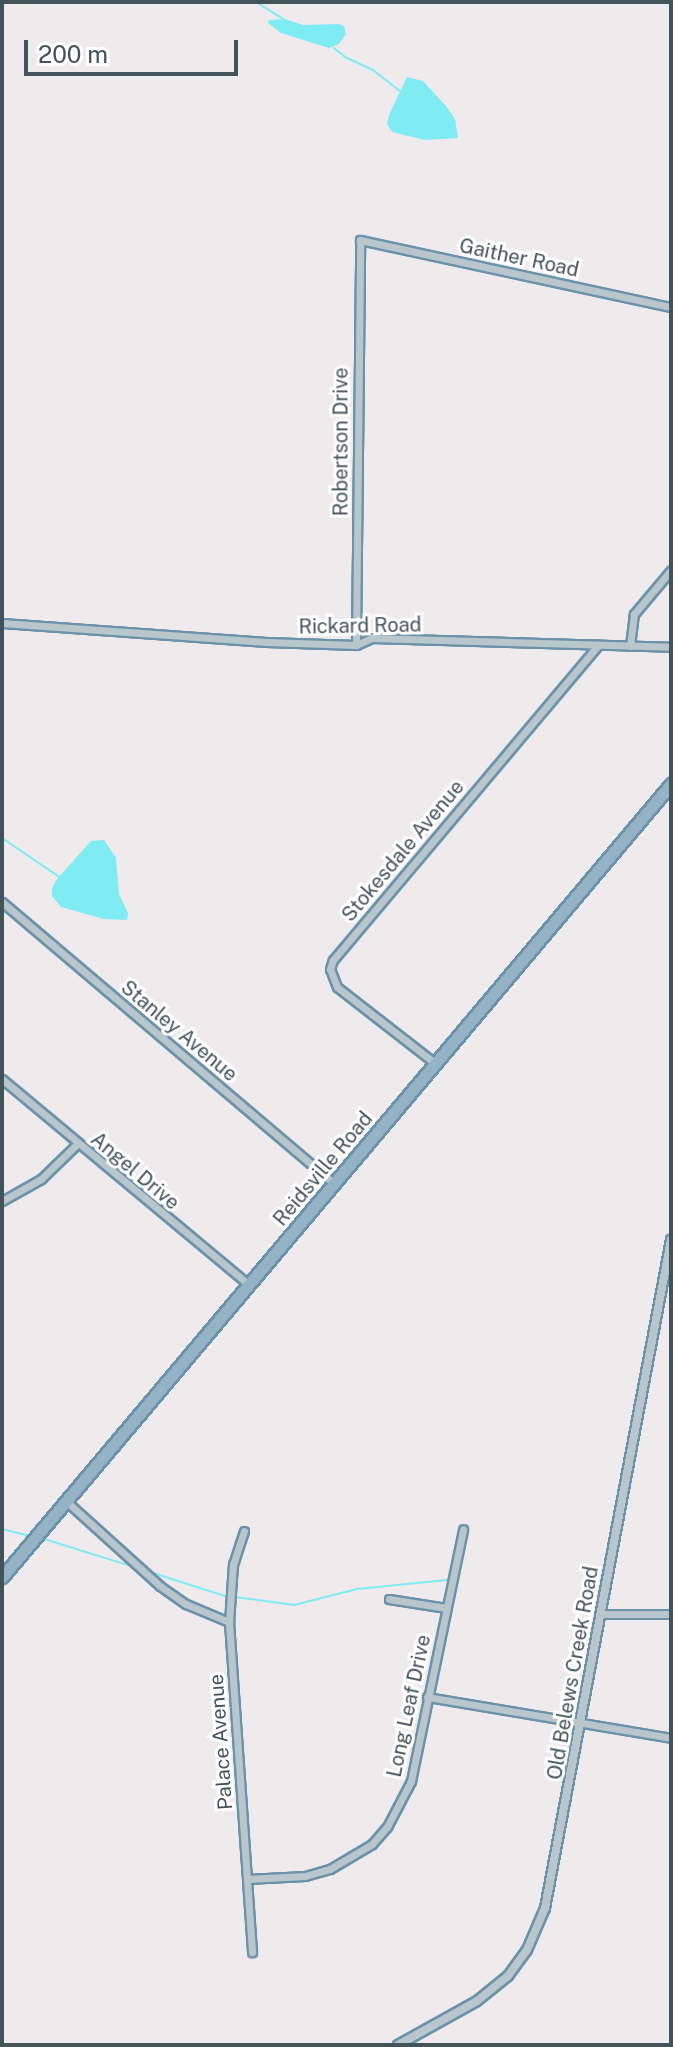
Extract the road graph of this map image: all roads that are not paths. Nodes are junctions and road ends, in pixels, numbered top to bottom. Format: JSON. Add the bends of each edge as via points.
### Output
{"nodes":[{"id":1,"x":360,"y":240,"type":"joint"},
{"id":2,"x":671,"y":307,"type":"edge"},
{"id":3,"x":671,"y":570,"type":"edge"},
{"id":4,"x":2,"y":623,"type":"edge"},
{"id":5,"x":356,"y":645,"type":"junction"},
{"id":6,"x":598,"y":645,"type":"junction"},
{"id":7,"x":630,"y":646,"type":"junction"},
{"id":8,"x":671,"y":647,"type":"edge"},
{"id":9,"x":671,"y":784,"type":"edge"},
{"id":10,"x":2,"y":902,"type":"edge"},
{"id":11,"x":436,"y":1064,"type":"junction"},
{"id":12,"x":2,"y":1079,"type":"edge"},
{"id":13,"x":77,"y":1144,"type":"junction"},
{"id":14,"x":334,"y":1184,"type":"junction"},
{"id":15,"x":2,"y":1201,"type":"edge"},
{"id":16,"x":671,"y":1240,"type":"edge"},
{"id":17,"x":249,"y":1285,"type":"junction"},
{"id":18,"x":66,"y":1501,"type":"junction"},
{"id":19,"x":463,"y":1529,"type":"dead end"},
{"id":20,"x":244,"y":1531,"type":"dead end"},
{"id":21,"x":2,"y":1577,"type":"edge"},
{"id":22,"x":389,"y":1599,"type":"dead end"},
{"id":23,"x":446,"y":1608,"type":"junction"},
{"id":24,"x":600,"y":1614,"type":"junction"},
{"id":25,"x":671,"y":1614,"type":"edge"},
{"id":26,"x":229,"y":1622,"type":"junction"},
{"id":27,"x":427,"y":1697,"type":"junction"},
{"id":28,"x":580,"y":1723,"type":"junction"},
{"id":29,"x":671,"y":1738,"type":"edge"},
{"id":30,"x":247,"y":1879,"type":"junction"},
{"id":31,"x":252,"y":1952,"type":"dead end"},
{"id":32,"x":398,"y":2045,"type":"edge"}],
"edges":[{"from":1,"to":2,"type":"street","name":"Gaither Road"},
{"from":1,"to":5,"type":"street","name":"Robertson Drive"},
{"from":3,"to":7,"type":"street","via":[[634,614]]},
{"from":4,"to":5,"type":"street","name":"Rickard Road"},
{"from":5,"to":6,"type":"street","name":"Rickard Road","via":[[372,638]]},
{"from":6,"to":7,"type":"street","name":"Rickard Road"},
{"from":6,"to":11,"type":"street","name":"Stokesdale Avenue","via":[[333,960],[331,977],[337,987]]},
{"from":7,"to":8,"type":"street","name":"Rickard Road"},
{"from":9,"to":11,"type":"highway","name":"Reidsville Road"},
{"from":10,"to":14,"type":"street","name":"Stanley Avenue"},
{"from":11,"to":14,"type":"highway","name":"Reidsville Road"},
{"from":12,"to":13,"type":"street","name":"Angel Drive"},
{"from":13,"to":15,"type":"street","via":[[41,1179]]},
{"from":13,"to":17,"type":"street","name":"Angel Drive"},
{"from":14,"to":17,"type":"highway","name":"Reidsville Road"},
{"from":16,"to":24,"type":"street","name":"Old Belews Creek Road"},
{"from":17,"to":18,"type":"highway","name":"Reidsville Road"},
{"from":18,"to":21,"type":"highway","name":"Reidsville Road"},
{"from":18,"to":26,"type":"street","via":[[160,1586]]},
{"from":19,"to":23,"type":"street","name":"Long Leaf Drive"},
{"from":20,"to":26,"type":"street","name":"Palace Avenue","via":[[233,1564]]},
{"from":22,"to":23,"type":"street"},
{"from":23,"to":27,"type":"street","name":"Long Leaf Drive"},
{"from":24,"to":25,"type":"street"},
{"from":24,"to":28,"type":"street","name":"Old Belews Creek Road"},
{"from":26,"to":30,"type":"street","name":"Palace Avenue"},
{"from":27,"to":28,"type":"street"},
{"from":27,"to":30,"type":"street","name":"Long Leaf Drive","via":[[411,1781],[379,1838],[330,1869]]},
{"from":28,"to":29,"type":"street"},
{"from":28,"to":32,"type":"street","name":"Old Belews Creek Road","via":[[545,1908],[527,1950],[508,1976],[477,2001]]},
{"from":30,"to":31,"type":"street","name":"Palace Avenue"}]}
